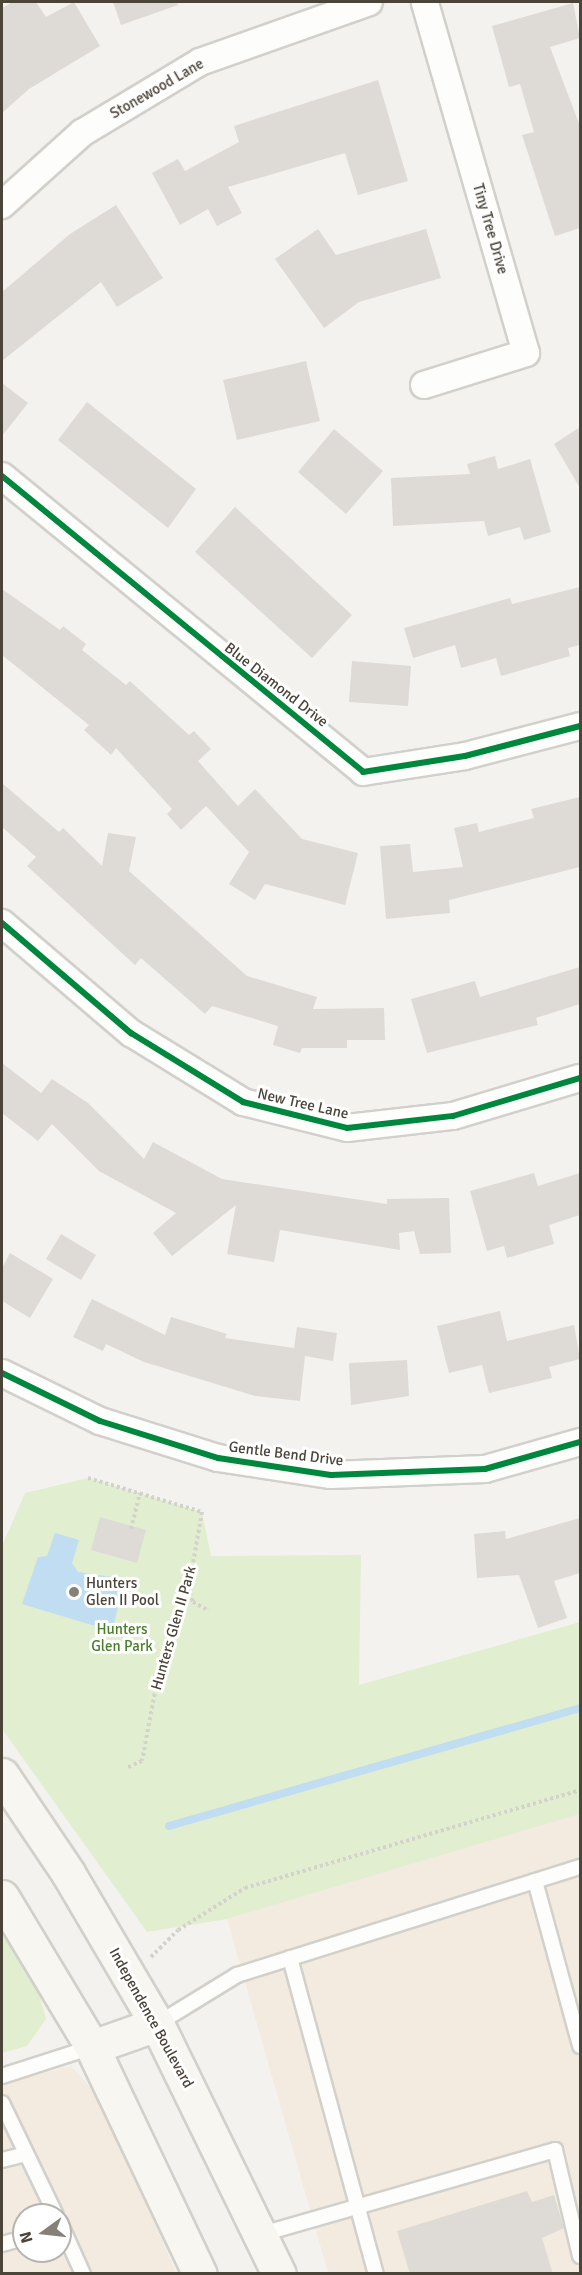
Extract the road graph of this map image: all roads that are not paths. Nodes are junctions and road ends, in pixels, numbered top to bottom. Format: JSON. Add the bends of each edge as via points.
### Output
{"nodes":[{"id":1,"x":369,"y":2,"type":"edge"},
{"id":2,"x":425,"y":2,"type":"edge"},
{"id":3,"x":2,"y":205,"type":"edge"},
{"id":4,"x":424,"y":385,"type":"dead end"},
{"id":5,"x":2,"y":476,"type":"edge"},
{"id":6,"x":580,"y":726,"type":"edge"},
{"id":7,"x":2,"y":923,"type":"edge"},
{"id":8,"x":580,"y":1078,"type":"edge"},
{"id":9,"x":2,"y":1373,"type":"edge"},
{"id":10,"x":580,"y":1442,"type":"edge"},
{"id":11,"x":2,"y":1774,"type":"edge"},
{"id":12,"x":580,"y":1867,"type":"edge"},
{"id":13,"x":535,"y":1881,"type":"junction"},
{"id":14,"x":2,"y":1897,"type":"edge"},
{"id":15,"x":290,"y":1958,"type":"junction"},
{"id":16,"x":157,"y":2024,"type":"junction"},
{"id":17,"x":580,"y":2046,"type":"edge"},
{"id":18,"x":92,"y":2047,"type":"junction"},
{"id":19,"x":2,"y":2076,"type":"edge"},
{"id":20,"x":2,"y":2103,"type":"edge"},
{"id":21,"x":26,"y":2154,"type":"junction"},
{"id":22,"x":2,"y":2160,"type":"edge"},
{"id":23,"x":50,"y":2203,"type":"edge"},
{"id":24,"x":355,"y":2207,"type":"junction"},
{"id":25,"x":262,"y":2234,"type":"junction"},
{"id":26,"x":72,"y":2250,"type":"edge"},
{"id":27,"x":580,"y":2256,"type":"edge"},
{"id":28,"x":83,"y":2274,"type":"edge"},
{"id":29,"x":200,"y":2274,"type":"edge"},
{"id":30,"x":279,"y":2274,"type":"edge"},
{"id":31,"x":376,"y":2274,"type":"edge"}],
"edges":[{"from":1,"to":3,"type":"street","name":"Stonewood Lane","via":[[200,63],[82,133]]},
{"from":2,"to":4,"type":"street","name":"Tiny Tree Drive","via":[[526,353]]},
{"from":5,"to":6,"type":"street","name":"Blue Diamond Drive","via":[[363,772],[465,756]]},
{"from":7,"to":8,"type":"street","name":"New Tree Lane","via":[[131,1033],[243,1102],[346,1128],[453,1116]]},
{"from":9,"to":10,"type":"street","name":"Gentle Bend Drive","via":[[99,1421],[218,1458],[331,1475],[485,1469]]},
{"from":11,"to":16,"type":"main road","name":"Independence Boulevard","via":[[68,1873]]},
{"from":12,"to":13,"type":"lane"},
{"from":13,"to":15,"type":"lane"},
{"from":13,"to":17,"type":"lane"},
{"from":14,"to":18,"type":"main road"},
{"from":15,"to":16,"type":"lane","via":[[237,1975]]},
{"from":15,"to":24,"type":"lane"},
{"from":16,"to":18,"type":"main road"},
{"from":16,"to":25,"type":"main road","name":"Independence Boulevard"},
{"from":18,"to":19,"type":"lane"},
{"from":18,"to":29,"type":"main road"},
{"from":20,"to":21,"type":"lane"},
{"from":21,"to":22,"type":"lane"},
{"from":21,"to":23,"type":"lane"},
{"from":24,"to":25,"type":"lane"},
{"from":24,"to":27,"type":"lane","via":[[555,2150]]},
{"from":24,"to":31,"type":"lane"},
{"from":25,"to":30,"type":"main road","name":"Independence Boulevard"},
{"from":26,"to":28,"type":"lane"}]}
